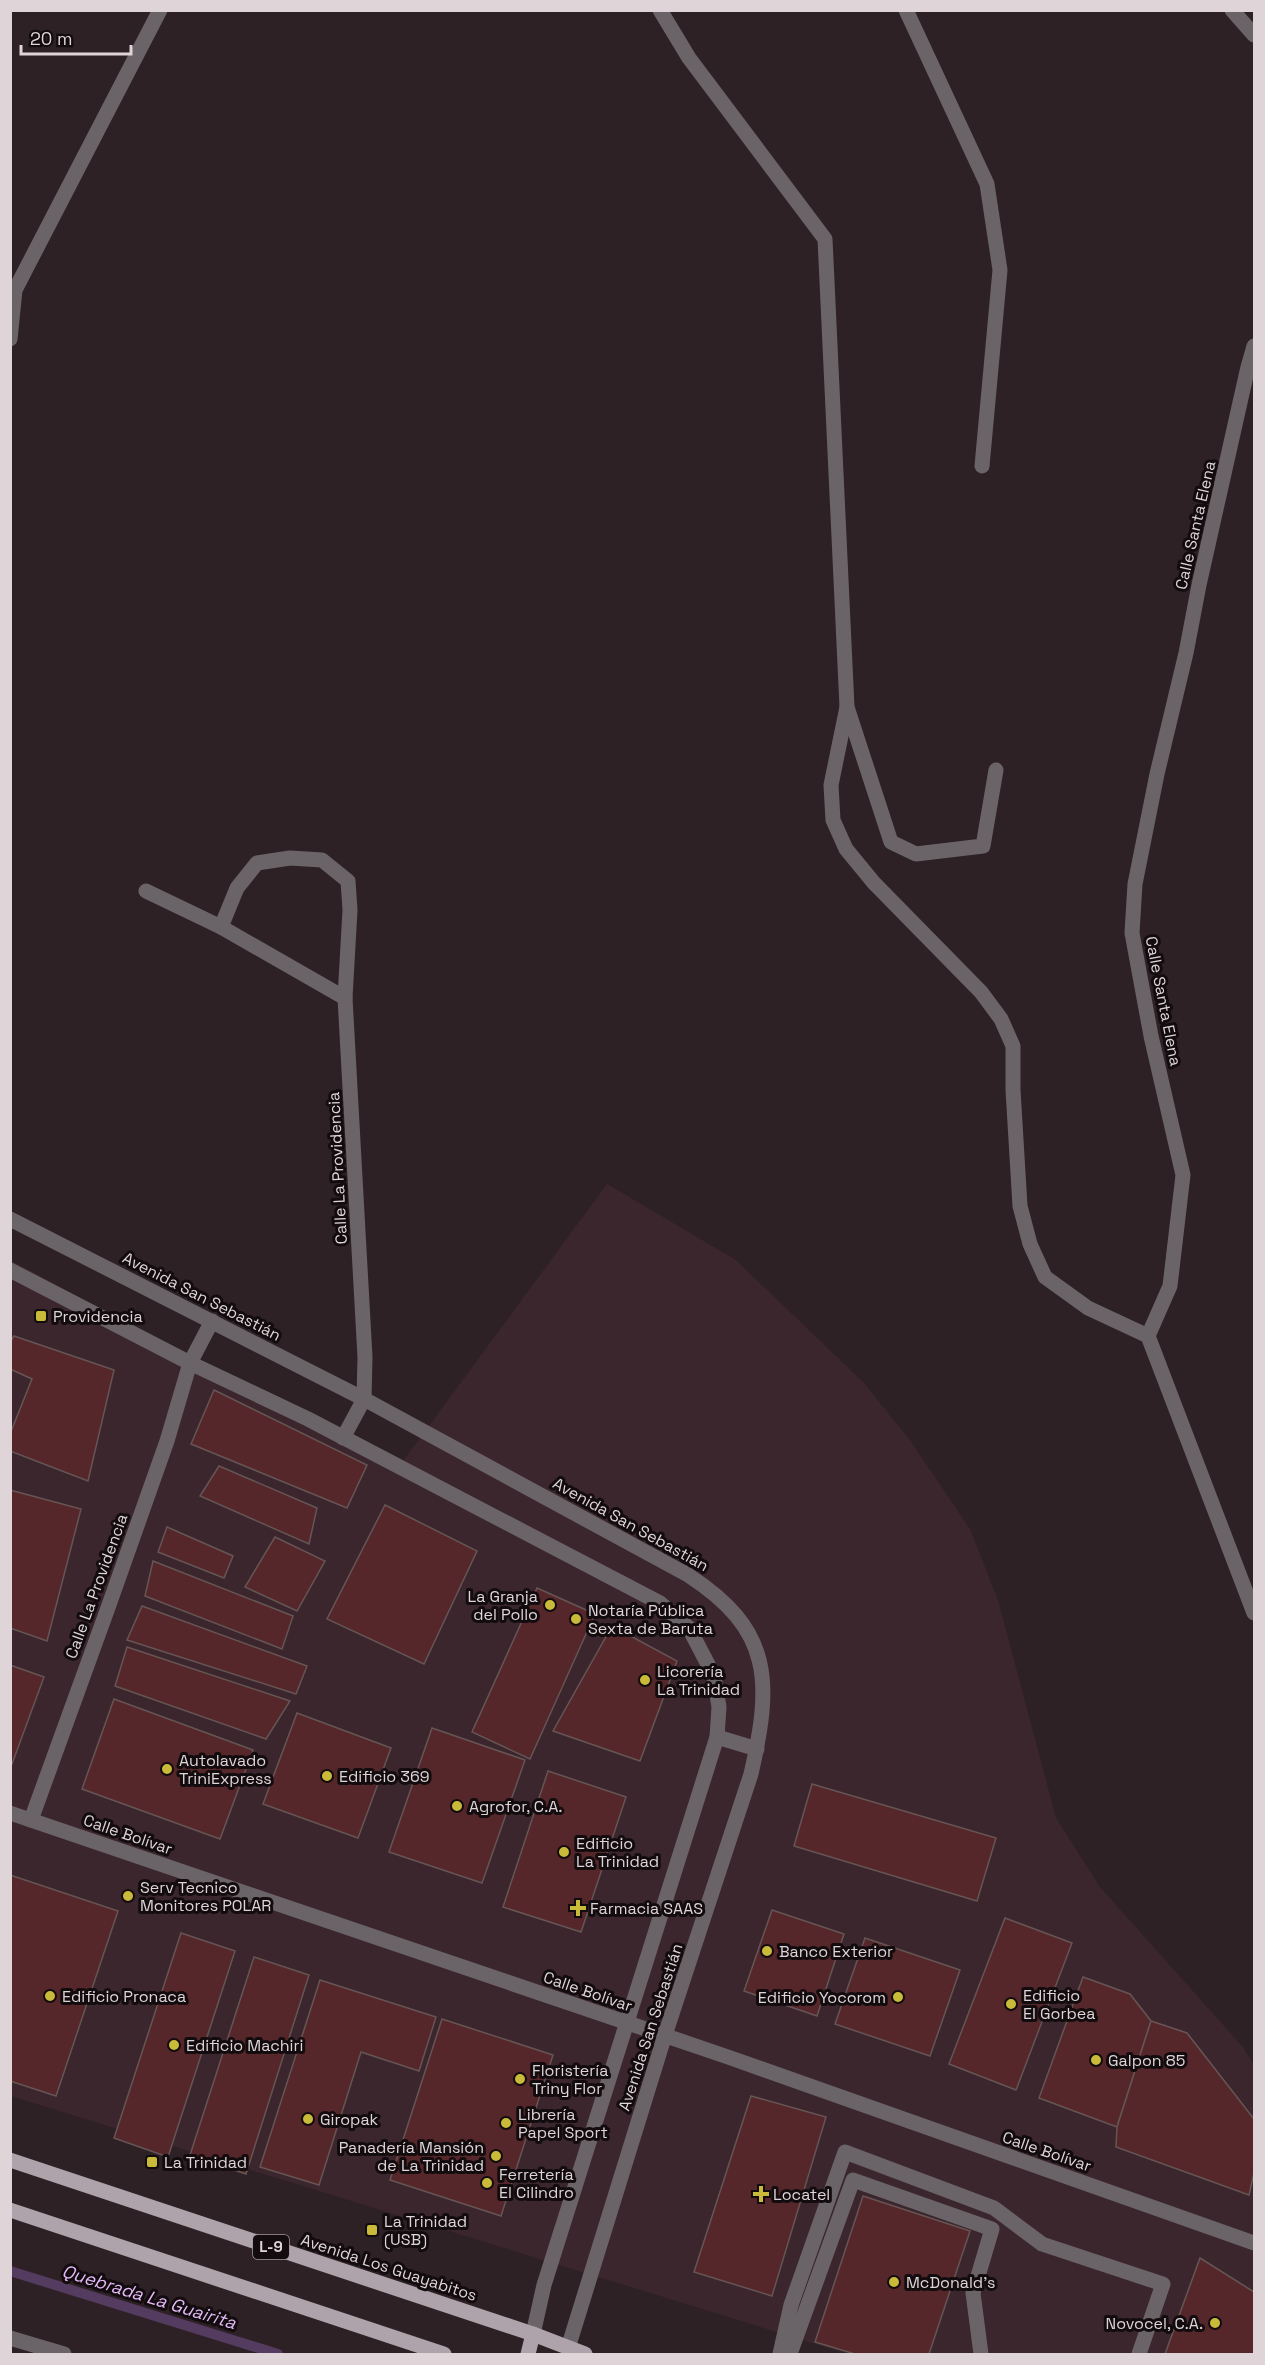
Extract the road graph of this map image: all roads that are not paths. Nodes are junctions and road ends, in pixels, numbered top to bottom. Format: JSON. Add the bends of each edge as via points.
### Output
{"nodes":[{"id":1,"x":160,"y":10,"type":"edge"},
{"id":2,"x":660,"y":10,"type":"edge"},
{"id":3,"x":906,"y":10,"type":"edge"},
{"id":4,"x":1232,"y":10,"type":"edge"},
{"id":5,"x":1254,"y":35,"type":"edge"},
{"id":6,"x":10,"y":339,"type":"edge"},
{"id":7,"x":1254,"y":346,"type":"edge"},
{"id":8,"x":982,"y":466,"type":"dead end"},
{"id":9,"x":847,"y":707,"type":"junction"},
{"id":10,"x":996,"y":770,"type":"dead end"},
{"id":11,"x":147,"y":891,"type":"dead end"},
{"id":12,"x":220,"y":927,"type":"junction"},
{"id":13,"x":345,"y":998,"type":"junction"},
{"id":14,"x":10,"y":1219,"type":"edge"},
{"id":15,"x":10,"y":1270,"type":"edge"},
{"id":16,"x":212,"y":1321,"type":"junction"},
{"id":17,"x":1148,"y":1336,"type":"junction"},
{"id":18,"x":190,"y":1363,"type":"junction"},
{"id":19,"x":364,"y":1399,"type":"junction"},
{"id":20,"x":343,"y":1438,"type":"junction"},
{"id":21,"x":1254,"y":1613,"type":"edge"},
{"id":22,"x":717,"y":1737,"type":"junction"},
{"id":23,"x":757,"y":1749,"type":"junction"},
{"id":24,"x":10,"y":1813,"type":"edge"},
{"id":25,"x":31,"y":1820,"type":"junction"},
{"id":26,"x":627,"y":2024,"type":"junction"},
{"id":27,"x":665,"y":2036,"type":"junction"},
{"id":28,"x":10,"y":2160,"type":"edge"},
{"id":29,"x":10,"y":2210,"type":"edge"},
{"id":30,"x":1254,"y":2243,"type":"edge"},
{"id":31,"x":532,"y":2334,"type":"junction"},
{"id":32,"x":10,"y":2338,"type":"edge"},
{"id":33,"x":568,"y":2348,"type":"junction"},
{"id":34,"x":64,"y":2355,"type":"edge"},
{"id":35,"x":444,"y":2355,"type":"edge"},
{"id":36,"x":528,"y":2355,"type":"edge"},
{"id":37,"x":585,"y":2355,"type":"edge"},
{"id":38,"x":780,"y":2355,"type":"edge"},
{"id":39,"x":790,"y":2355,"type":"edge"},
{"id":40,"x":981,"y":2355,"type":"edge"},
{"id":41,"x":1139,"y":2355,"type":"edge"}],
"edges":[{"from":1,"to":6,"type":"street","via":[[15,291]]},
{"from":2,"to":9,"type":"street","via":[[689,58],[825,239]]},
{"from":3,"to":8,"type":"street","via":[[987,184],[1000,270]]},
{"from":4,"to":5,"type":"street"},
{"from":7,"to":17,"type":"street","name":"Calle Santa Elena","via":[[1135,884],[1132,933],[1183,1175],[1170,1286]]},
{"from":9,"to":10,"type":"street","via":[[891,842],[916,854],[983,846]]},
{"from":9,"to":17,"type":"street","via":[[831,784],[833,820],[846,849],[874,883],[981,992],[1001,1019],[1013,1046],[1020,1206],[1030,1244],[1045,1277],[1088,1308]]},
{"from":11,"to":12,"type":"street"},
{"from":12,"to":13,"type":"street"},
{"from":12,"to":13,"type":"street","name":"Calle La Providencia","via":[[237,888],[257,863],[290,858],[322,860],[348,881]]},
{"from":13,"to":19,"type":"street","name":"Calle La Providencia","via":[[364,1315]]},
{"from":14,"to":16,"type":"street","name":"Avenida San Sebastián"},
{"from":15,"to":18,"type":"street","name":"Avenida San Sebastián"},
{"from":16,"to":18,"type":"street","name":"Calle La Providencia"},
{"from":16,"to":19,"type":"street","name":"Avenida San Sebastián"},
{"from":17,"to":21,"type":"street"},
{"from":18,"to":20,"type":"street","name":"Avenida San Sebastián"},
{"from":18,"to":25,"type":"street","name":"Calle La Providencia","via":[[109,1605]]},
{"from":19,"to":20,"type":"street","name":"Calle La Providencia"},
{"from":19,"to":23,"type":"street","name":"Avenida San Sebastián","via":[[712,1591],[736,1614],[753,1641],[764,1680]]},
{"from":20,"to":22,"type":"street","name":"Avenida San Sebastián","via":[[660,1603],[689,1628],[714,1676],[719,1707]]},
{"from":22,"to":23,"type":"street"},
{"from":22,"to":26,"type":"street","name":"Avenida San Sebastián"},
{"from":23,"to":27,"type":"street","name":"Avenida San Sebastián"},
{"from":24,"to":25,"type":"street","name":"Calle Bolívar"},
{"from":25,"to":26,"type":"street","name":"Calle Bolívar"},
{"from":26,"to":27,"type":"street","name":"Calle Bolívar"},
{"from":26,"to":31,"type":"street","name":"Avenida San Sebastián"},
{"from":27,"to":30,"type":"street","name":"Calle Bolívar"},
{"from":27,"to":33,"type":"street","name":"Avenida San Sebastián"},
{"from":28,"to":31,"type":"main road","name":"Avenida Los Guayabitos","number":"L-9"},
{"from":29,"to":35,"type":"main road"},
{"from":31,"to":33,"type":"main road","name":"Avenida Los Guayabitos","number":"L-9"},
{"from":31,"to":36,"type":"main road"},
{"from":32,"to":34,"type":"street"},
{"from":33,"to":37,"type":"main road","name":"Avenida Los Guayabitos","number":"L-9"},
{"from":38,"to":41,"type":"street","via":[[791,2305],[845,2152],[994,2208],[1042,2244],[1163,2284]]},
{"from":39,"to":40,"type":"street","via":[[853,2180],[992,2229],[973,2293]]}]}
